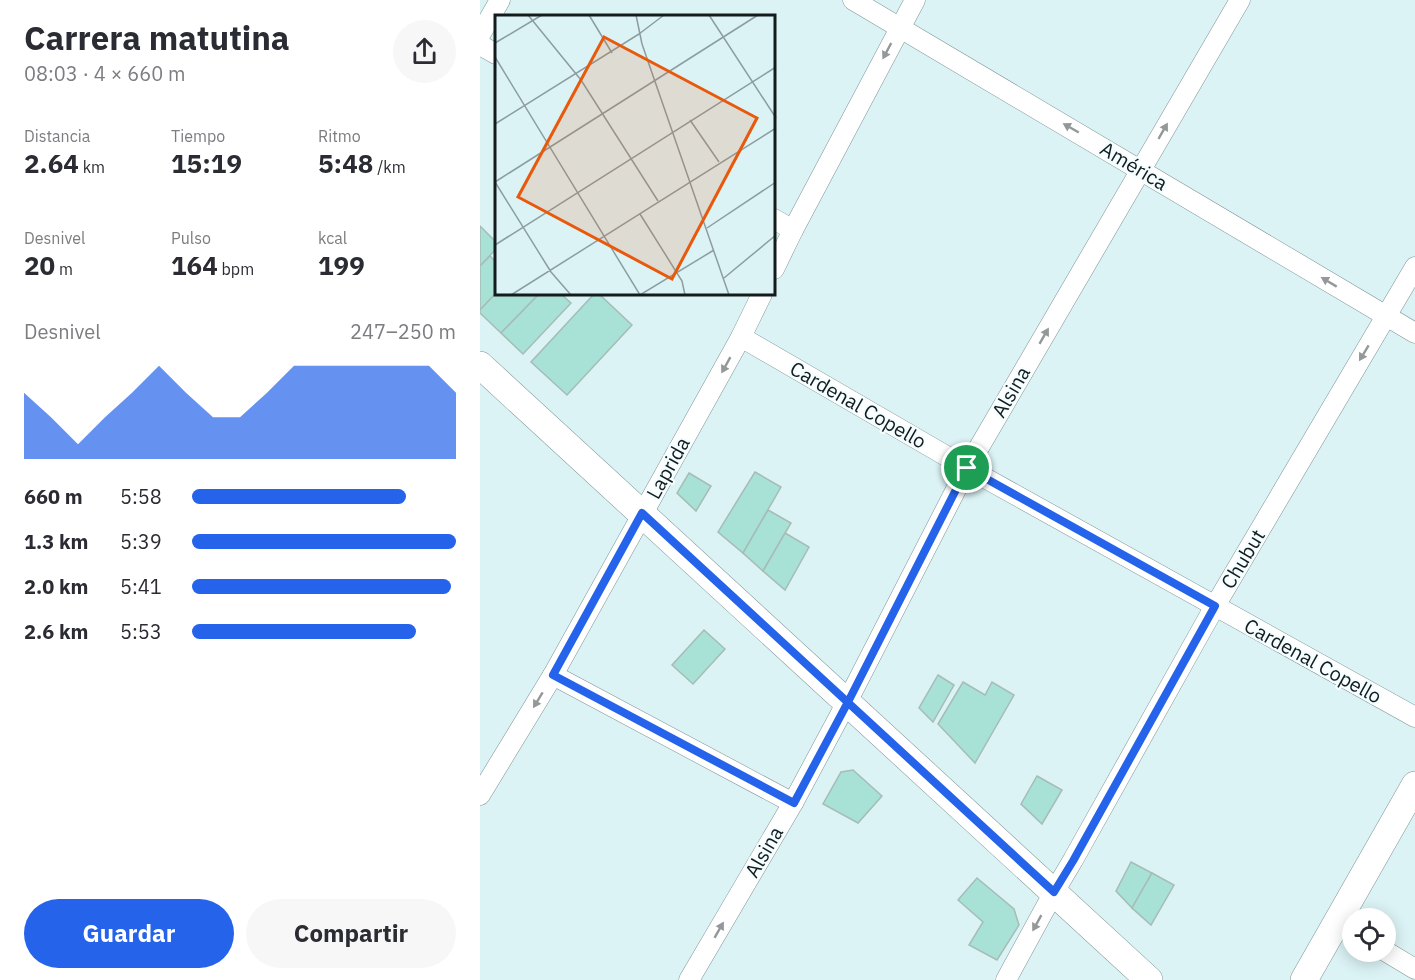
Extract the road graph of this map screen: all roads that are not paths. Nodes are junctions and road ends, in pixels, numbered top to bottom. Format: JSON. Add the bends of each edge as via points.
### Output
{"nodes":[{"id":1,"x":500,"y":0,"type":"edge"},
{"id":2,"x":853,"y":0,"type":"edge"},
{"id":3,"x":915,"y":0,"type":"edge"},
{"id":4,"x":1240,"y":0,"type":"edge"},
{"id":5,"x":899,"y":28,"type":"junction"},
{"id":6,"x":480,"y":35,"type":"edge"},
{"id":7,"x":480,"y":45,"type":"edge"},
{"id":8,"x":495,"y":53,"type":"edge"},
{"id":9,"x":1140,"y":169,"type":"junction"},
{"id":10,"x":776,"y":220,"type":"edge"},
{"id":11,"x":793,"y":230,"type":"junction"},
{"id":12,"x":776,"y":264,"type":"edge"},
{"id":13,"x":1415,"y":267,"type":"edge"},
{"id":14,"x":761,"y":296,"type":"edge"},
{"id":15,"x":1386,"y":316,"type":"junction"},
{"id":16,"x":1415,"y":333,"type":"edge"},
{"id":17,"x":741,"y":337,"type":"junction"},
{"id":18,"x":480,"y":365,"type":"edge"},
{"id":19,"x":967,"y":468,"type":"junction"},
{"id":20,"x":642,"y":513,"type":"junction"},
{"id":21,"x":1215,"y":606,"type":"junction"},
{"id":22,"x":553,"y":675,"type":"junction"},
{"id":23,"x":848,"y":702,"type":"junction"},
{"id":24,"x":1415,"y":717,"type":"edge"},
{"id":25,"x":1415,"y":785,"type":"edge"},
{"id":26,"x":480,"y":795,"type":"edge"},
{"id":27,"x":794,"y":803,"type":"junction"},
{"id":28,"x":1054,"y":892,"type":"junction"},
{"id":29,"x":1354,"y":908,"type":"edge"},
{"id":30,"x":1342,"y":931,"type":"edge"},
{"id":31,"x":1396,"y":958,"type":"edge"},
{"id":32,"x":1415,"y":969,"type":"edge"},
{"id":33,"x":689,"y":980,"type":"edge"},
{"id":34,"x":1006,"y":980,"type":"edge"},
{"id":35,"x":1149,"y":980,"type":"edge"},
{"id":36,"x":1304,"y":980,"type":"edge"}],
"edges":[{"from":1,"to":6,"type":"street"},
{"from":2,"to":5,"type":"street","name":"América"},
{"from":3,"to":5,"type":"street"},
{"from":9,"to":4,"type":"street","name":"Alsina","one_way":true},
{"from":9,"to":5,"type":"street","name":"América","one_way":true},
{"from":5,"to":11,"type":"street","one_way":true},
{"from":7,"to":8,"type":"street"},
{"from":15,"to":9,"type":"street","name":"América","one_way":true},
{"from":19,"to":9,"type":"street","name":"Alsina","one_way":true},
{"from":10,"to":11,"type":"street"},
{"from":11,"to":12,"type":"street"},
{"from":13,"to":15,"type":"street","name":"Chubut"},
{"from":14,"to":17,"type":"street","name":"Laprida"},
{"from":15,"to":16,"type":"street","name":"América"},
{"from":15,"to":21,"type":"street","name":"Chubut","one_way":true},
{"from":17,"to":19,"type":"street","name":"Cardenal Copello"},
{"from":17,"to":20,"type":"street","name":"Laprida","one_way":true},
{"from":18,"to":20,"type":"main road"},
{"from":19,"to":21,"type":"street","name":"Cardenal Copello"},
{"from":19,"to":23,"type":"street","name":"Alsina"},
{"from":20,"to":22,"type":"street","name":"Laprida"},
{"from":20,"to":23,"type":"main road"},
{"from":21,"to":24,"type":"street","name":"Cardenal Copello"},
{"from":21,"to":28,"type":"street","name":"Chubut"},
{"from":22,"to":26,"type":"street","name":"Laprida","one_way":true},
{"from":22,"to":27,"type":"street"},
{"from":23,"to":27,"type":"street","name":"Alsina"},
{"from":23,"to":28,"type":"main road"},
{"from":25,"to":29,"type":"main road"},
{"from":33,"to":27,"type":"street","name":"Alsina","one_way":true},
{"from":28,"to":34,"type":"street","name":"Chubut","one_way":true},
{"from":28,"to":35,"type":"main road"},
{"from":30,"to":36,"type":"main road"},
{"from":31,"to":32,"type":"street"}]}
